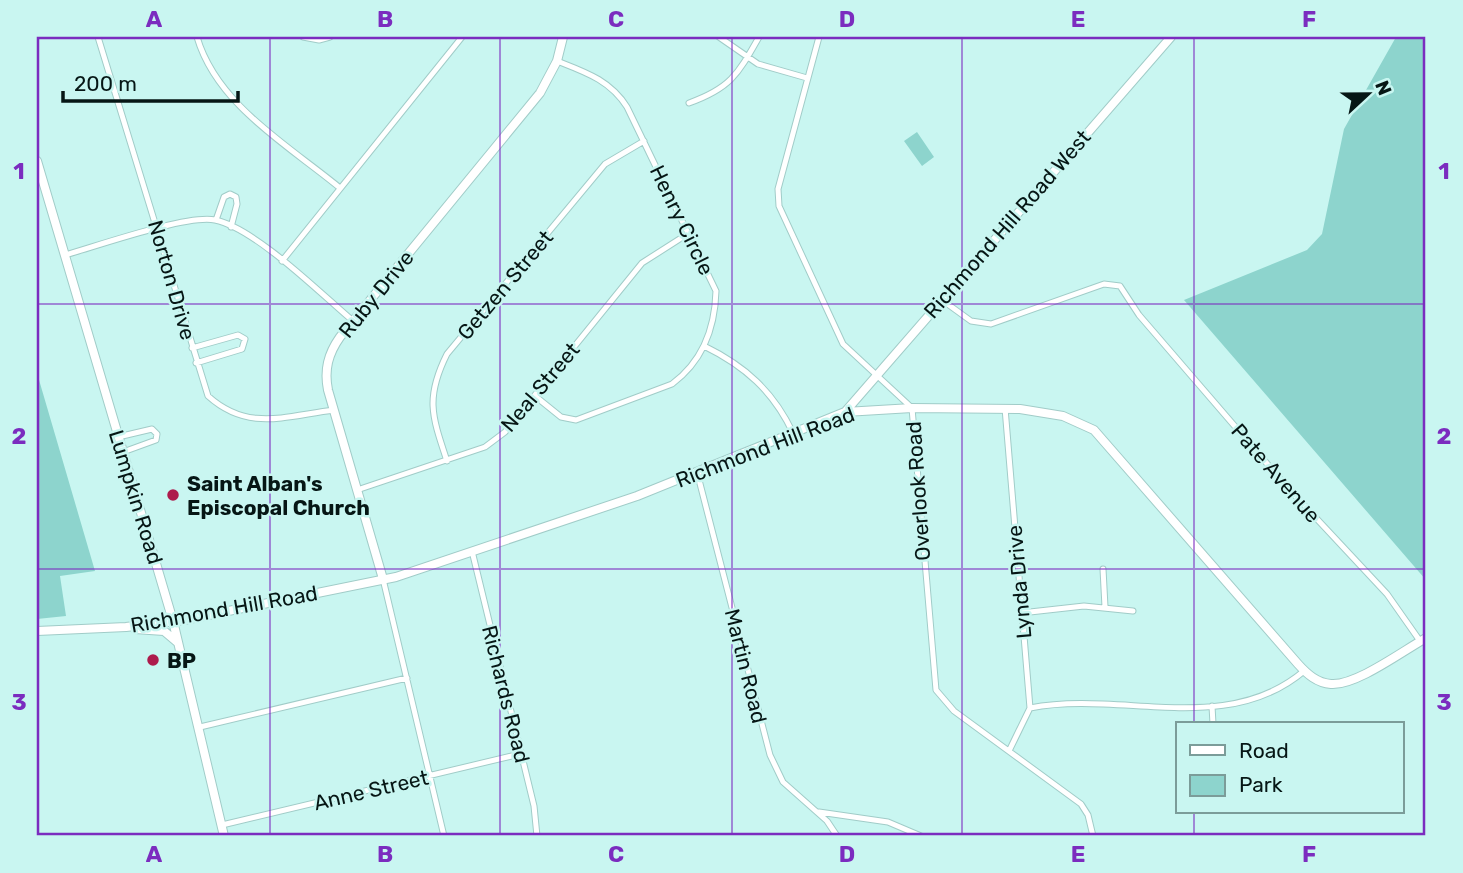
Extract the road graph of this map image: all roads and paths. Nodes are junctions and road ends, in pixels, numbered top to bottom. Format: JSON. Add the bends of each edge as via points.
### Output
{"nodes":[{"id":1,"x":98,"y":37,"type":"edge"},
{"id":2,"x":197,"y":37,"type":"edge"},
{"id":3,"x":303,"y":37,"type":"edge"},
{"id":4,"x":330,"y":37,"type":"edge"},
{"id":5,"x":462,"y":37,"type":"edge"},
{"id":6,"x":564,"y":37,"type":"edge"},
{"id":7,"x":719,"y":37,"type":"edge"},
{"id":8,"x":759,"y":37,"type":"edge"},
{"id":9,"x":818,"y":37,"type":"edge"},
{"id":10,"x":1171,"y":37,"type":"edge"},
{"id":11,"x":747,"y":58,"type":"junction"},
{"id":12,"x":557,"y":61,"type":"junction"},
{"id":13,"x":807,"y":78,"type":"junction"},
{"id":14,"x":689,"y":103,"type":"dead end"},
{"id":15,"x":644,"y":141,"type":"junction"},
{"id":16,"x":37,"y":160,"type":"edge"},
{"id":17,"x":340,"y":188,"type":"junction"},
{"id":18,"x":216,"y":220,"type":"junction"},
{"id":19,"x":231,"y":227,"type":"junction"},
{"id":20,"x":157,"y":230,"type":"junction"},
{"id":21,"x":688,"y":233,"type":"junction"},
{"id":22,"x":65,"y":255,"type":"junction"},
{"id":23,"x":282,"y":261,"type":"junction"},
{"id":24,"x":942,"y":300,"type":"junction"},
{"id":25,"x":353,"y":321,"type":"junction"},
{"id":26,"x":704,"y":346,"type":"junction"},
{"id":27,"x":191,"y":348,"type":"junction"},
{"id":28,"x":196,"y":363,"type":"junction"},
{"id":29,"x":876,"y":375,"type":"junction"},
{"id":30,"x":535,"y":396,"type":"junction"},
{"id":31,"x":912,"y":408,"type":"junction"},
{"id":32,"x":1005,"y":408,"type":"junction"},
{"id":33,"x":334,"y":410,"type":"junction"},
{"id":34,"x":845,"y":412,"type":"junction"},
{"id":35,"x":793,"y":433,"type":"junction"},
{"id":36,"x":118,"y":437,"type":"junction"},
{"id":37,"x":123,"y":452,"type":"junction"},
{"id":38,"x":447,"y":461,"type":"junction"},
{"id":39,"x":697,"y":472,"type":"junction"},
{"id":40,"x":357,"y":489,"type":"junction"},
{"id":41,"x":472,"y":551,"type":"junction"},
{"id":42,"x":1103,"y":569,"type":"dead end"},
{"id":43,"x":383,"y":579,"type":"junction"},
{"id":44,"x":1105,"y":607,"type":"junction"},
{"id":45,"x":1133,"y":611,"type":"dead end"},
{"id":46,"x":1021,"y":613,"type":"junction"},
{"id":47,"x":173,"y":621,"type":"junction"},
{"id":48,"x":121,"y":628,"type":"junction"},
{"id":49,"x":37,"y":631,"type":"edge"},
{"id":50,"x":1423,"y":639,"type":"edge"},
{"id":51,"x":179,"y":644,"type":"junction"},
{"id":52,"x":1304,"y":671,"type":"junction"},
{"id":53,"x":407,"y":678,"type":"junction"},
{"id":54,"x":1212,"y":706,"type":"junction"},
{"id":55,"x":1030,"y":708,"type":"junction"},
{"id":56,"x":1213,"y":722,"type":"edge"},
{"id":57,"x":200,"y":727,"type":"junction"},
{"id":58,"x":1009,"y":751,"type":"junction"},
{"id":59,"x":520,"y":754,"type":"junction"},
{"id":60,"x":429,"y":776,"type":"junction"},
{"id":61,"x":819,"y":812,"type":"junction"},
{"id":62,"x":222,"y":825,"type":"junction"},
{"id":63,"x":224,"y":836,"type":"edge"},
{"id":64,"x":444,"y":836,"type":"edge"},
{"id":65,"x":537,"y":836,"type":"edge"},
{"id":66,"x":837,"y":836,"type":"edge"},
{"id":67,"x":921,"y":836,"type":"edge"},
{"id":68,"x":1093,"y":836,"type":"edge"}],
"edges":[{"from":1,"to":20,"type":"street","name":"Norton Drive"},
{"from":2,"to":17,"type":"street","via":[[214,77],[231,98]]},
{"from":3,"to":4,"type":"street"},
{"from":5,"to":17,"type":"street"},
{"from":6,"to":12,"type":"street","name":"Ruby Drive"},
{"from":7,"to":11,"type":"street"},
{"from":8,"to":11,"type":"street"},
{"from":9,"to":13,"type":"street","name":"Overlook Road"},
{"from":10,"to":24,"type":"street","name":"Richmond Hill Road West"},
{"from":11,"to":13,"type":"street"},
{"from":11,"to":14,"type":"street","via":[[721,90]]},
{"from":12,"to":15,"type":"street","name":"Henry Circle","via":[[609,85],[627,107]]},
{"from":12,"to":25,"type":"street","name":"Ruby Drive","via":[[532,103]]},
{"from":13,"to":29,"type":"street","name":"Overlook Road","via":[[778,189],[779,206],[843,344]]},
{"from":15,"to":21,"type":"street","name":"Henry Circle"},
{"from":15,"to":38,"type":"street","name":"Getzen Street","via":[[605,164],[447,354],[434,380],[433,420]]},
{"from":16,"to":22,"type":"street","name":"Lumpkin Road"},
{"from":17,"to":23,"type":"street"},
{"from":18,"to":19,"type":"street"},
{"from":18,"to":19,"type":"street","via":[[224,197],[230,194],[237,204]]},
{"from":18,"to":20,"type":"street","via":[[187,220]]},
{"from":19,"to":23,"type":"street"},
{"from":20,"to":22,"type":"street"},
{"from":20,"to":27,"type":"street","name":"Norton Drive"},
{"from":21,"to":26,"type":"street","name":"Henry Circle","via":[[716,290],[715,319]]},
{"from":21,"to":30,"type":"street","name":"Neal Street","via":[[642,263]]},
{"from":22,"to":36,"type":"street","name":"Lumpkin Road"},
{"from":23,"to":25,"type":"street"},
{"from":24,"to":29,"type":"street","name":"Richmond Hill Road West"},
{"from":24,"to":50,"type":"street","name":"Pate Avenue","via":[[966,318],[984,324],[1008,320],[1108,283],[1123,289],[1297,498]]},
{"from":25,"to":33,"type":"street","name":"Ruby Drive","via":[[327,364]]},
{"from":26,"to":30,"type":"street","name":"Henry Circle","via":[[672,384],[576,420],[561,417]]},
{"from":26,"to":35,"type":"street","via":[[756,379],[779,406]]},
{"from":27,"to":28,"type":"street","name":"Norton Drive"},
{"from":27,"to":28,"type":"street","via":[[238,335],[245,339],[242,349]]},
{"from":28,"to":33,"type":"street","name":"Norton Drive","via":[[208,396],[234,415],[251,420]]},
{"from":29,"to":31,"type":"street","name":"Overlook Road"},
{"from":29,"to":34,"type":"street","name":"Richmond Hill Road West"},
{"from":30,"to":38,"type":"street","name":"Neal Street","via":[[505,432],[485,447]]},
{"from":31,"to":32,"type":"street","name":"Richmond Hill Road"},
{"from":31,"to":34,"type":"street","name":"Richmond Hill Road"},
{"from":31,"to":58,"type":"street","name":"Overlook Road","via":[[936,690],[954,711]]},
{"from":32,"to":46,"type":"street","name":"Lynda Drive"},
{"from":32,"to":52,"type":"street","name":"Richmond Hill Road","via":[[1063,416],[1094,430]]},
{"from":33,"to":40,"type":"street","name":"Ruby Drive"},
{"from":34,"to":35,"type":"street","name":"Richmond Hill Road"},
{"from":35,"to":39,"type":"street","name":"Richmond Hill Road"},
{"from":36,"to":37,"type":"street","name":"Lumpkin Road"},
{"from":36,"to":37,"type":"street","via":[[152,429],[157,434],[150,444]]},
{"from":37,"to":47,"type":"street","name":"Lumpkin Road"},
{"from":38,"to":40,"type":"street","name":"Neal Street"},
{"from":39,"to":41,"type":"street","name":"Richmond Hill Road"},
{"from":39,"to":61,"type":"street","name":"Martin Road","via":[[762,733],[783,782]]},
{"from":40,"to":43,"type":"street","name":"Ruby Drive"},
{"from":41,"to":43,"type":"street","name":"Richmond Hill Road"},
{"from":41,"to":59,"type":"street","name":"Richards Road"},
{"from":42,"to":44,"type":"street"},
{"from":43,"to":47,"type":"street","name":"Richmond Hill Road"},
{"from":43,"to":53,"type":"street","name":"Ruby Drive"},
{"from":44,"to":45,"type":"street"},
{"from":44,"to":46,"type":"street"},
{"from":46,"to":55,"type":"street","name":"Lynda Drive"},
{"from":47,"to":48,"type":"street","name":"Richmond Hill Road"},
{"from":47,"to":51,"type":"street","name":"Lumpkin Road"},
{"from":48,"to":49,"type":"street","name":"Richmond Hill Road"},
{"from":48,"to":51,"type":"street","via":[[164,631]]},
{"from":50,"to":52,"type":"street","name":"Richmond Hill Road","via":[[1337,684],[1323,683]]},
{"from":51,"to":57,"type":"street","name":"Lumpkin Road"},
{"from":52,"to":54,"type":"street","via":[[1258,699]]},
{"from":53,"to":57,"type":"street"},
{"from":53,"to":60,"type":"street","name":"Ruby Drive"},
{"from":54,"to":55,"type":"street","via":[[1167,709],[1073,704]]},
{"from":54,"to":56,"type":"street"},
{"from":55,"to":58,"type":"street"},
{"from":57,"to":62,"type":"street","name":"Lumpkin Road"},
{"from":58,"to":68,"type":"street","name":"Overlook Road","via":[[1080,804],[1088,814]]},
{"from":59,"to":60,"type":"street","name":"Anne Street"},
{"from":59,"to":65,"type":"street","name":"Richards Road"},
{"from":60,"to":62,"type":"street","name":"Anne Street"},
{"from":60,"to":64,"type":"street","name":"Ruby Drive"},
{"from":61,"to":66,"type":"street","name":"Martin Road"},
{"from":61,"to":67,"type":"street","via":[[888,822]]},
{"from":62,"to":63,"type":"street","name":"Lumpkin Road"}]}
